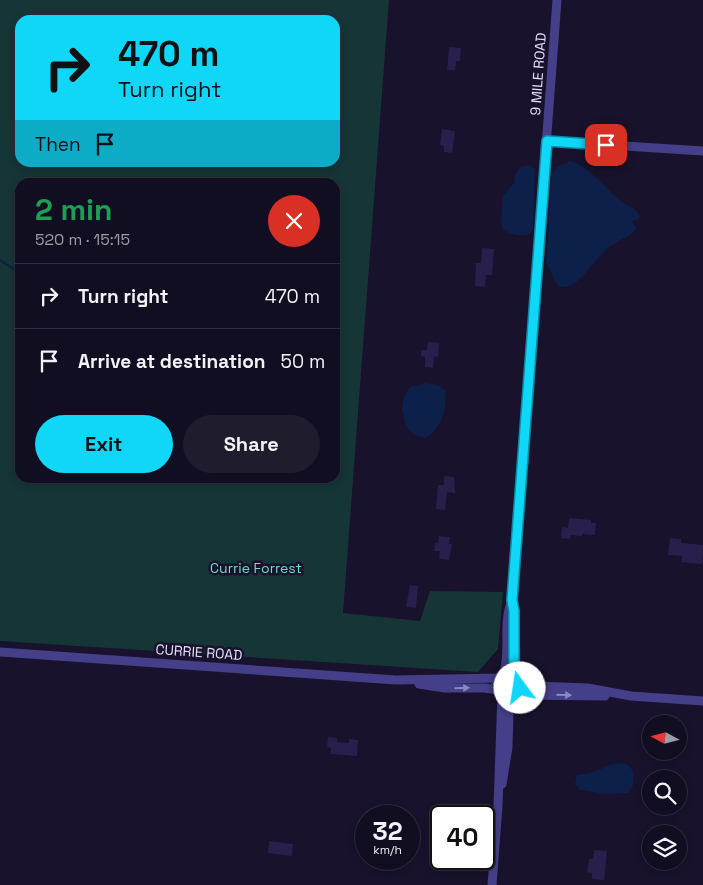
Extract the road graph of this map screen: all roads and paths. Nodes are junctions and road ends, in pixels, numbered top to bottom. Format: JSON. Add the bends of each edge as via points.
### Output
{"nodes":[{"id":1,"x":557,"y":0,"type":"edge"},
{"id":2,"x":547,"y":141,"type":"junction"},
{"id":3,"x":703,"y":152,"type":"edge"},
{"id":4,"x":512,"y":600,"type":"junction"},
{"id":5,"x":0,"y":652,"type":"edge"},
{"id":6,"x":501,"y":675,"type":"junction"},
{"id":7,"x":518,"y":677,"type":"junction"},
{"id":8,"x":396,"y":680,"type":"junction"},
{"id":9,"x":500,"y":693,"type":"junction"},
{"id":10,"x":514,"y":696,"type":"junction"},
{"id":11,"x":631,"y":696,"type":"junction"},
{"id":12,"x":703,"y":701,"type":"edge"},
{"id":13,"x":498,"y":806,"type":"junction"},
{"id":14,"x":492,"y":885,"type":"edge"}],
"edges":[{"from":1,"to":2,"type":"street","name":"9 MILE ROAD"},
{"from":2,"to":3,"type":"street"},
{"from":2,"to":4,"type":"street","name":"9 MILE ROAD"},
{"from":4,"to":6,"type":"street","name":"9 MILE ROAD","via":[[507,617],[506,661]]},
{"from":4,"to":7,"type":"street","name":"9 MILE ROAD"},
{"from":5,"to":8,"type":"street","name":"CURRIE ROAD"},
{"from":6,"to":7,"type":"street","via":[[511,672]]},
{"from":6,"to":8,"type":"street","name":"CURRIE ROAD"},
{"from":6,"to":9,"type":"street","via":[[496,684]]},
{"from":7,"to":10,"type":"street","via":[[520,688]]},
{"from":7,"to":11,"type":"street","via":[[534,686],[588,688]]},
{"from":8,"to":9,"type":"street","name":"CURRIE ROAD","one_way":true,"via":[[445,688],[485,688]]},
{"from":9,"to":10,"type":"street"},
{"from":9,"to":13,"type":"street"},
{"from":10,"to":11,"type":"street","one_way":true},
{"from":10,"to":13,"type":"street","via":[[509,710],[506,767]]},
{"from":11,"to":12,"type":"street"},
{"from":13,"to":14,"type":"street"}]}
